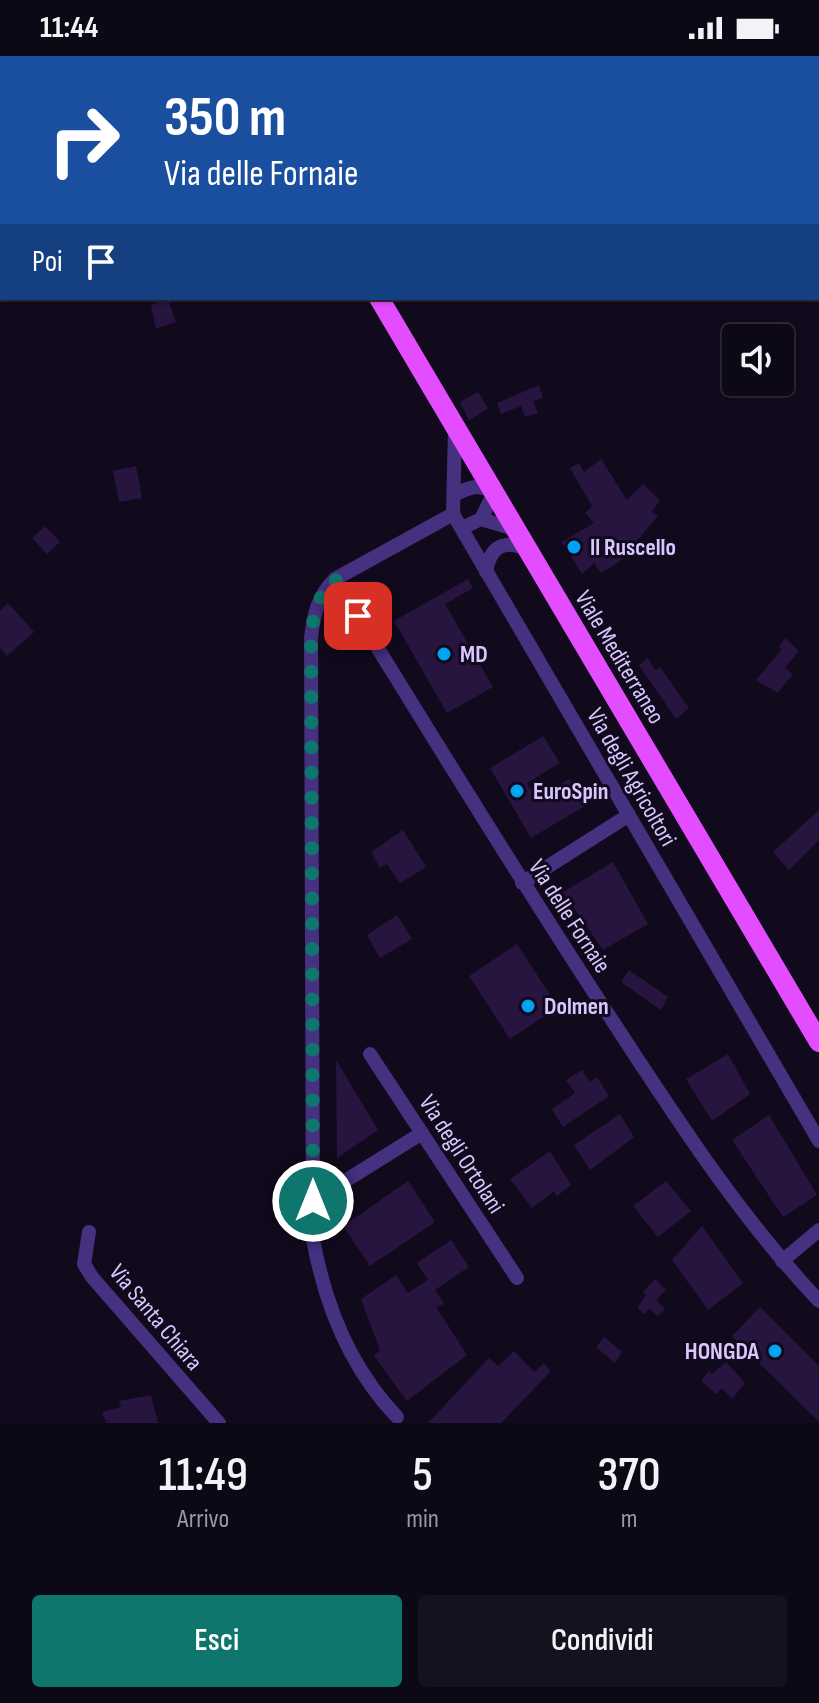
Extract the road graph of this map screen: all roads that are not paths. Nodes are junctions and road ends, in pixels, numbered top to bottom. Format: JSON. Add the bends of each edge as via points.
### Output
{"nodes":[{"id":1,"x":380,"y":300,"type":"edge"},
{"id":2,"x":454,"y":423,"type":"junction"},
{"id":3,"x":494,"y":493,"type":"junction"},
{"id":4,"x":454,"y":495,"type":"junction"},
{"id":5,"x":453,"y":514,"type":"junction"},
{"id":6,"x":481,"y":519,"type":"junction"},
{"id":7,"x":462,"y":528,"type":"junction"},
{"id":8,"x":514,"y":529,"type":"junction"},
{"id":9,"x":526,"y":549,"type":"junction"},
{"id":10,"x":486,"y":572,"type":"junction"},
{"id":11,"x":335,"y":579,"type":"junction"},
{"id":12,"x":629,"y":815,"type":"junction"},
{"id":13,"x":522,"y":883,"type":"junction"},
{"id":14,"x":819,"y":1042,"type":"edge"},
{"id":15,"x":370,"y":1054,"type":"dead end"},
{"id":16,"x":422,"y":1133,"type":"junction"},
{"id":17,"x":819,"y":1141,"type":"edge"},
{"id":18,"x":313,"y":1201,"type":"junction"},
{"id":19,"x":819,"y":1230,"type":"edge"},
{"id":20,"x":89,"y":1232,"type":"dead end"},
{"id":21,"x":782,"y":1261,"type":"junction"},
{"id":22,"x":517,"y":1278,"type":"dead end"},
{"id":23,"x":819,"y":1301,"type":"edge"},
{"id":24,"x":397,"y":1417,"type":"dead end"},
{"id":25,"x":219,"y":1423,"type":"edge"}],
"edges":[{"from":1,"to":2,"type":"main road","name":"Viale Mediterraneo"},
{"from":2,"to":3,"type":"main road","name":"Viale Mediterraneo"},
{"from":2,"to":4,"type":"street"},
{"from":3,"to":4,"type":"street","via":[[483,486]]},
{"from":3,"to":6,"type":"street"},
{"from":3,"to":8,"type":"main road","name":"Viale Mediterraneo"},
{"from":4,"to":5,"type":"street"},
{"from":5,"to":7,"type":"street","name":"Via degli Agricoltori"},
{"from":5,"to":11,"type":"street"},
{"from":6,"to":7,"type":"street"},
{"from":6,"to":8,"type":"street"},
{"from":7,"to":10,"type":"street","name":"Via degli Agricoltori"},
{"from":8,"to":9,"type":"main road","name":"Viale Mediterraneo"},
{"from":9,"to":10,"type":"street","via":[[512,543],[496,547]]},
{"from":9,"to":14,"type":"main road","name":"Viale Mediterraneo"},
{"from":10,"to":12,"type":"street","name":"Via degli Agricoltori"},
{"from":11,"to":13,"type":"street","name":"Via delle Fornaie"},
{"from":11,"to":18,"type":"street","via":[[322,592],[311,638]]},
{"from":12,"to":13,"type":"street"},
{"from":12,"to":17,"type":"street","name":"Via degli Agricoltori"},
{"from":13,"to":21,"type":"street","name":"Via delle Fornaie","via":[[669,1107]]},
{"from":15,"to":16,"type":"street","name":"Via degli Ortolani"},
{"from":16,"to":18,"type":"street"},
{"from":16,"to":22,"type":"street","name":"Via degli Ortolani"},
{"from":18,"to":24,"type":"street","via":[[319,1273],[338,1327],[374,1393]]},
{"from":19,"to":21,"type":"street"},
{"from":20,"to":25,"type":"street","name":"Via Santa Chiara","via":[[84,1264],[92,1277]]},
{"from":21,"to":23,"type":"street","name":"Via delle Fornaie"}]}
